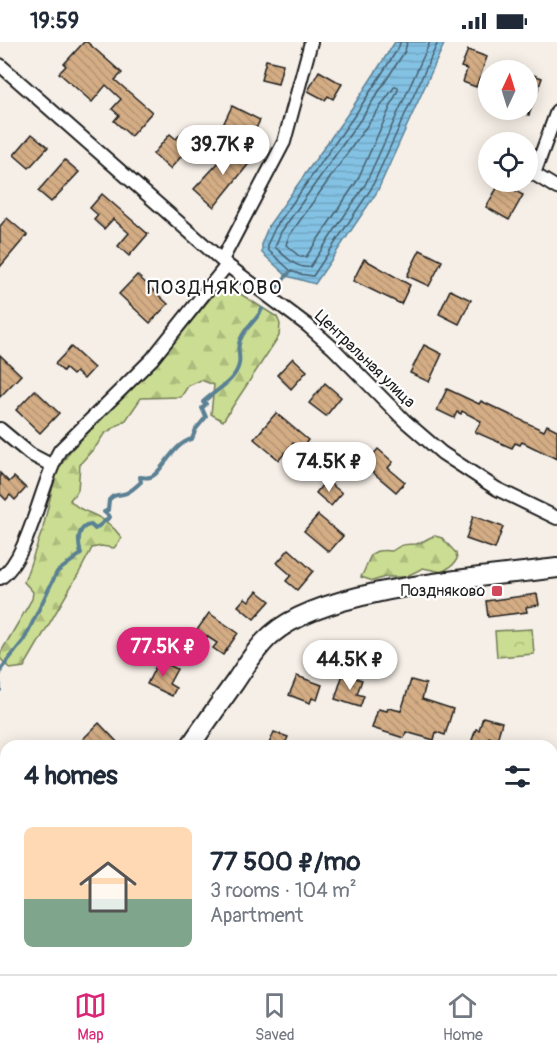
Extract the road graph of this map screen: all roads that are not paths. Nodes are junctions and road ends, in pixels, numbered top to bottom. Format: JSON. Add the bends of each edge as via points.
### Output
{"nodes":[{"id":1,"x":311,"y":42,"type":"edge"},
{"id":2,"x":0,"y":65,"type":"edge"},
{"id":3,"x":557,"y":111,"type":"edge"},
{"id":4,"x":557,"y":188,"type":"edge"},
{"id":5,"x":225,"y":263,"type":"junction"},
{"id":6,"x":0,"y":429,"type":"edge"},
{"id":7,"x":51,"y":465,"type":"junction"},
{"id":8,"x":557,"y":518,"type":"edge"},
{"id":9,"x":557,"y":568,"type":"edge"},
{"id":10,"x":0,"y":578,"type":"edge"},
{"id":11,"x":194,"y":740,"type":"edge"}],
"edges":[{"from":1,"to":5,"type":"street","via":[[284,142]]},
{"from":2,"to":5,"type":"street","name":"Центральная улица"},
{"from":3,"to":4,"type":"street","via":[[534,174]]},
{"from":5,"to":7,"type":"street","via":[[152,359],[60,450]]},
{"from":5,"to":8,"type":"street","name":"Центральная улица","via":[[325,340],[442,453],[497,489]]},
{"from":6,"to":7,"type":"street","via":[[30,454]]},
{"from":7,"to":10,"type":"street","via":[[23,546]]},
{"from":9,"to":11,"type":"street","via":[[362,596],[288,623],[256,651]]}]}
